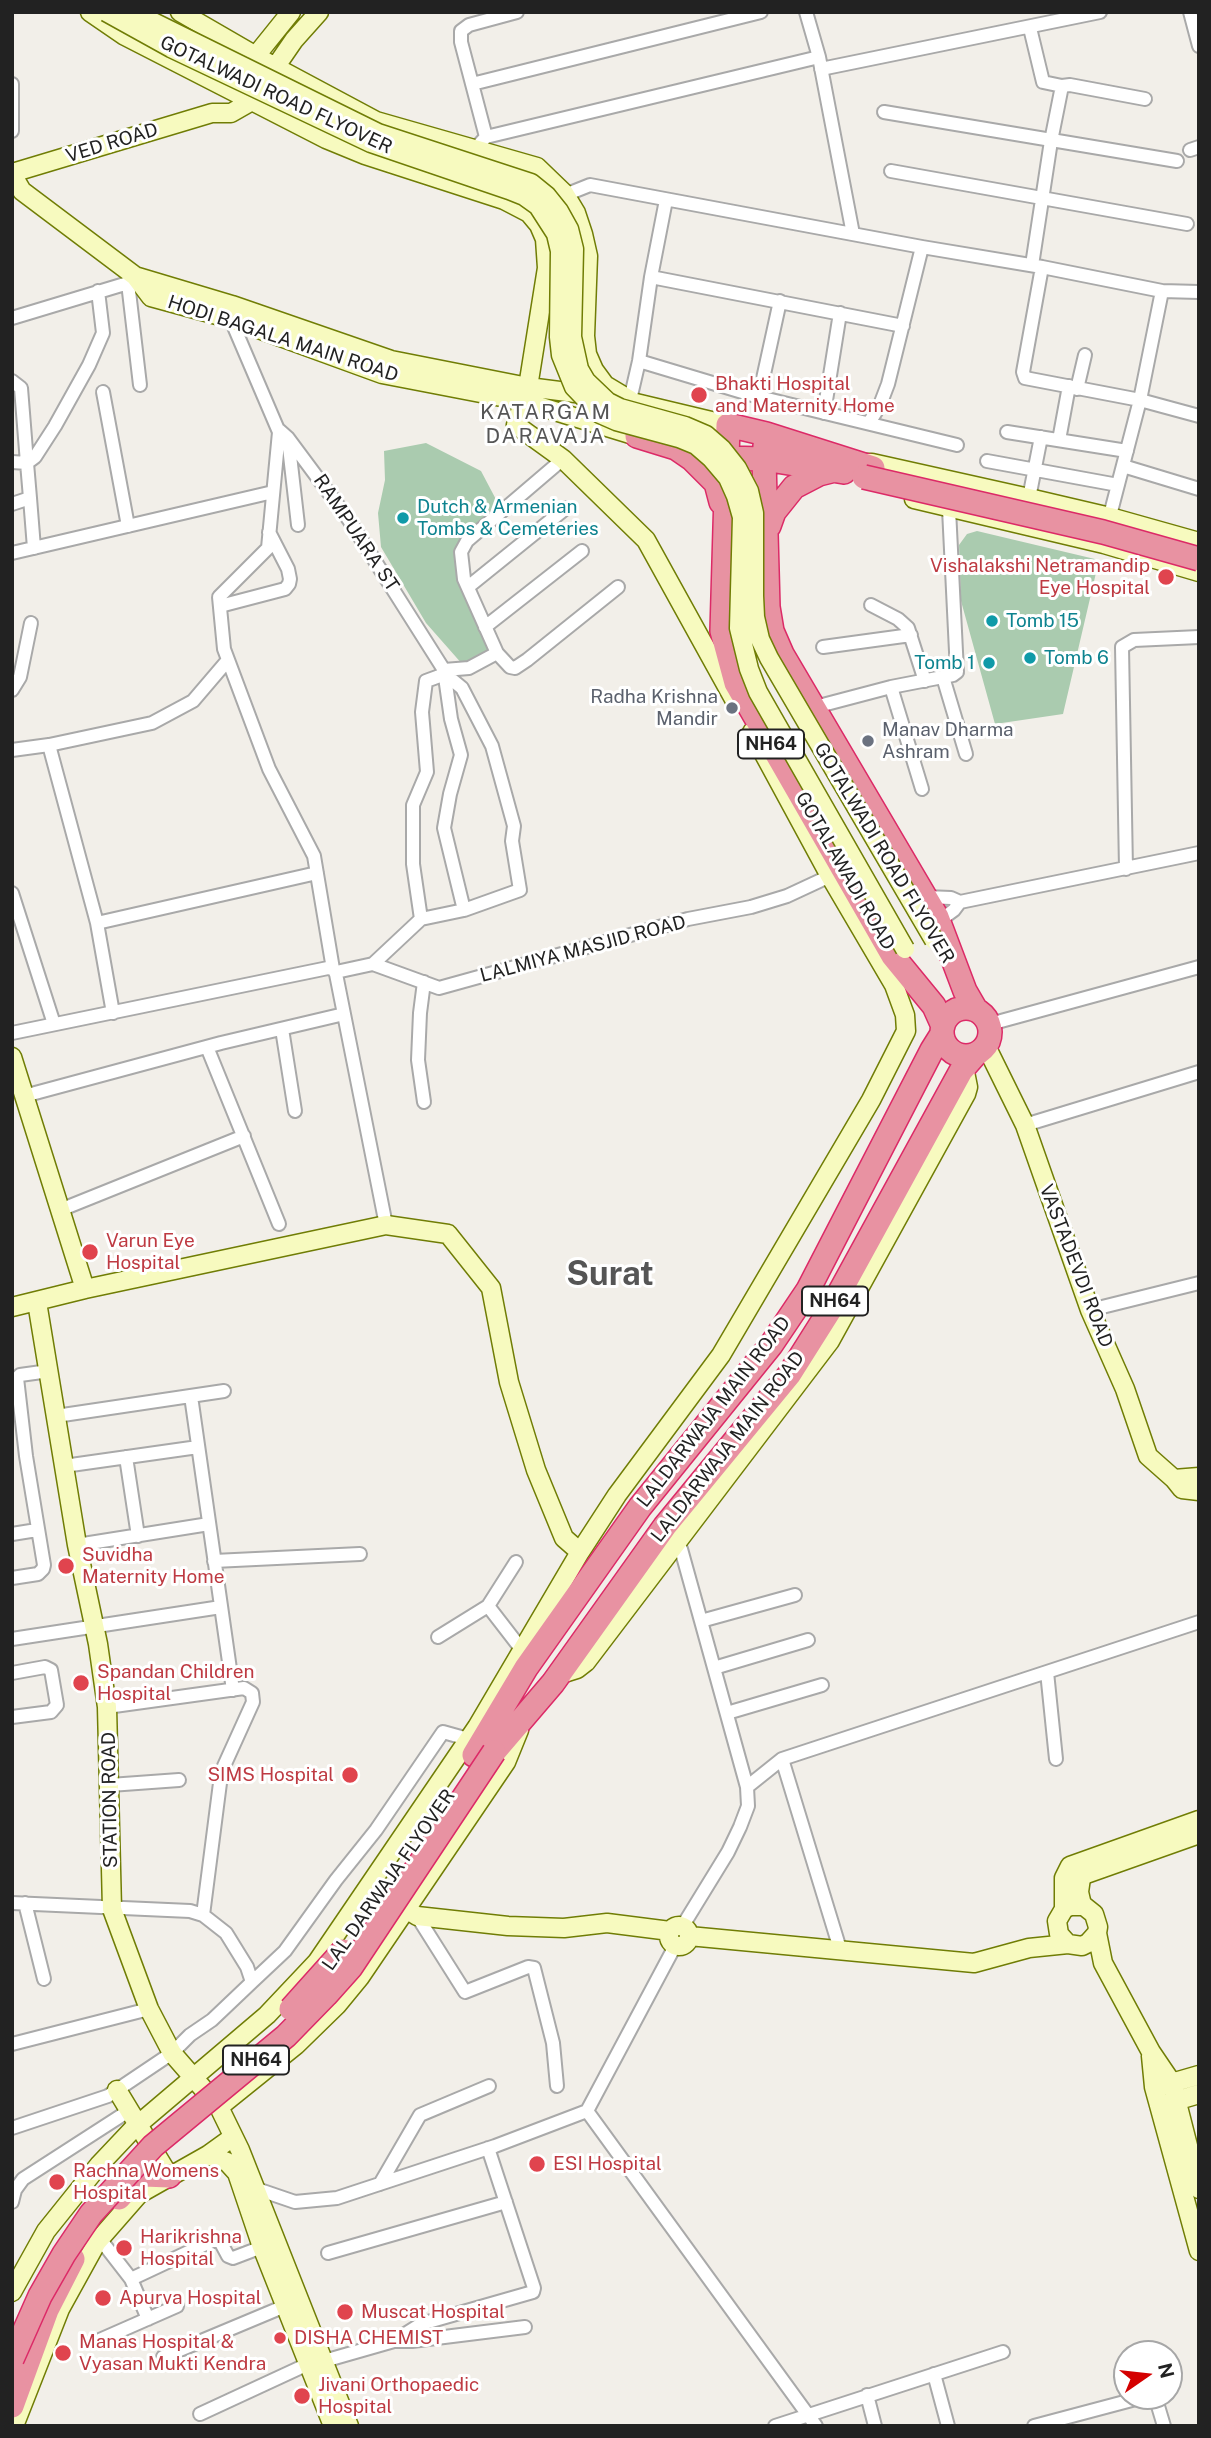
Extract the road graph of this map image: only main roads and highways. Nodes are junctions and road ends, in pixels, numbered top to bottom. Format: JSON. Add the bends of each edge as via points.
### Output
{"nodes":[{"id":1,"x":766,"y":434,"type":"junction"},
{"id":2,"x":637,"y":436,"type":"road end"},
{"id":3,"x":725,"y":457,"type":"junction"},
{"id":4,"x":764,"y":459,"type":"junction"},
{"id":5,"x":857,"y":470,"type":"junction"},
{"id":6,"x":726,"y":519,"type":"junction"},
{"id":7,"x":1199,"y":550,"type":"edge"},
{"id":8,"x":768,"y":554,"type":"junction"},
{"id":9,"x":1199,"y":559,"type":"edge"},
{"id":10,"x":940,"y":1022,"type":"junction"},
{"id":11,"x":976,"y":1032,"type":"junction"},
{"id":12,"x":521,"y":1660,"type":"joint"},
{"id":13,"x":524,"y":1717,"type":"joint"},
{"id":14,"x":479,"y":1749,"type":"junction"},
{"id":15,"x":169,"y":2176,"type":"road end"},
{"id":16,"x":12,"y":2325,"type":"edge"},
{"id":17,"x":12,"y":2359,"type":"edge"},
{"id":18,"x":12,"y":2406,"type":"edge"}],
"edges":[{"from":1,"to":3,"type":"highway","name":"GOTALAWADI ROAD","number":"NH64","via":[[728,425]]},
{"from":1,"to":4,"type":"highway","number":"NH64"},
{"from":1,"to":5,"type":"highway"},
{"from":2,"to":6,"type":"highway","via":[[676,448],[705,469],[716,483]]},
{"from":3,"to":4,"type":"highway"},
{"from":3,"to":6,"type":"highway","name":"GOTALAWADI ROAD","number":"NH64"},
{"from":4,"to":5,"type":"highway"},
{"from":4,"to":8,"type":"highway","number":"NH64"},
{"from":5,"to":7,"type":"highway","via":[[1107,522]]},
{"from":5,"to":8,"type":"highway","via":[[794,486],[774,512]]},
{"from":5,"to":9,"type":"highway","bridge":true},
{"from":6,"to":10,"type":"highway","name":"GOTALAWADI ROAD","number":"NH64","via":[[722,631],[736,683],[893,956]]},
{"from":8,"to":11,"type":"highway","number":"NH64","via":[[768,607],[782,654],[926,897]]},
{"from":10,"to":11,"type":"highway","number":"NH64","via":[[968,1007]]},
{"from":10,"to":11,"type":"highway","number":"NH64","via":[[944,1041],[953,1053],[968,1056]]},
{"from":10,"to":12,"type":"highway","name":"LALDARWAJA MAIN ROAD","number":"NH64","via":[[926,1062],[808,1290],[771,1345]]},
{"from":11,"to":13,"type":"highway","name":"LALDARWAJA MAIN ROAD","number":"NH64","via":[[830,1310],[789,1375],[671,1534]]},
{"from":12,"to":14,"type":"highway","name":"LAL DARWAJA FLYOVER","number":"NH64"},
{"from":13,"to":14,"type":"highway","name":"LAL DARWAJA FLYOVER","number":"NH64"},
{"from":14,"to":16,"type":"highway","name":"LAL DARWAJA FLYOVER","number":"NH64","bridge":true,"via":[[344,1951],[274,2026],[111,2169],[55,2241]]},
{"from":14,"to":17,"type":"highway","name":"LAL DARWAJA FLYOVER","number":"NH64","bridge":true,"via":[[351,1967],[286,2036],[153,2146],[91,2214],[40,2296]]},
{"from":15,"to":18,"type":"highway","via":[[144,2175],[132,2183],[91,2243],[47,2310]]}]}
